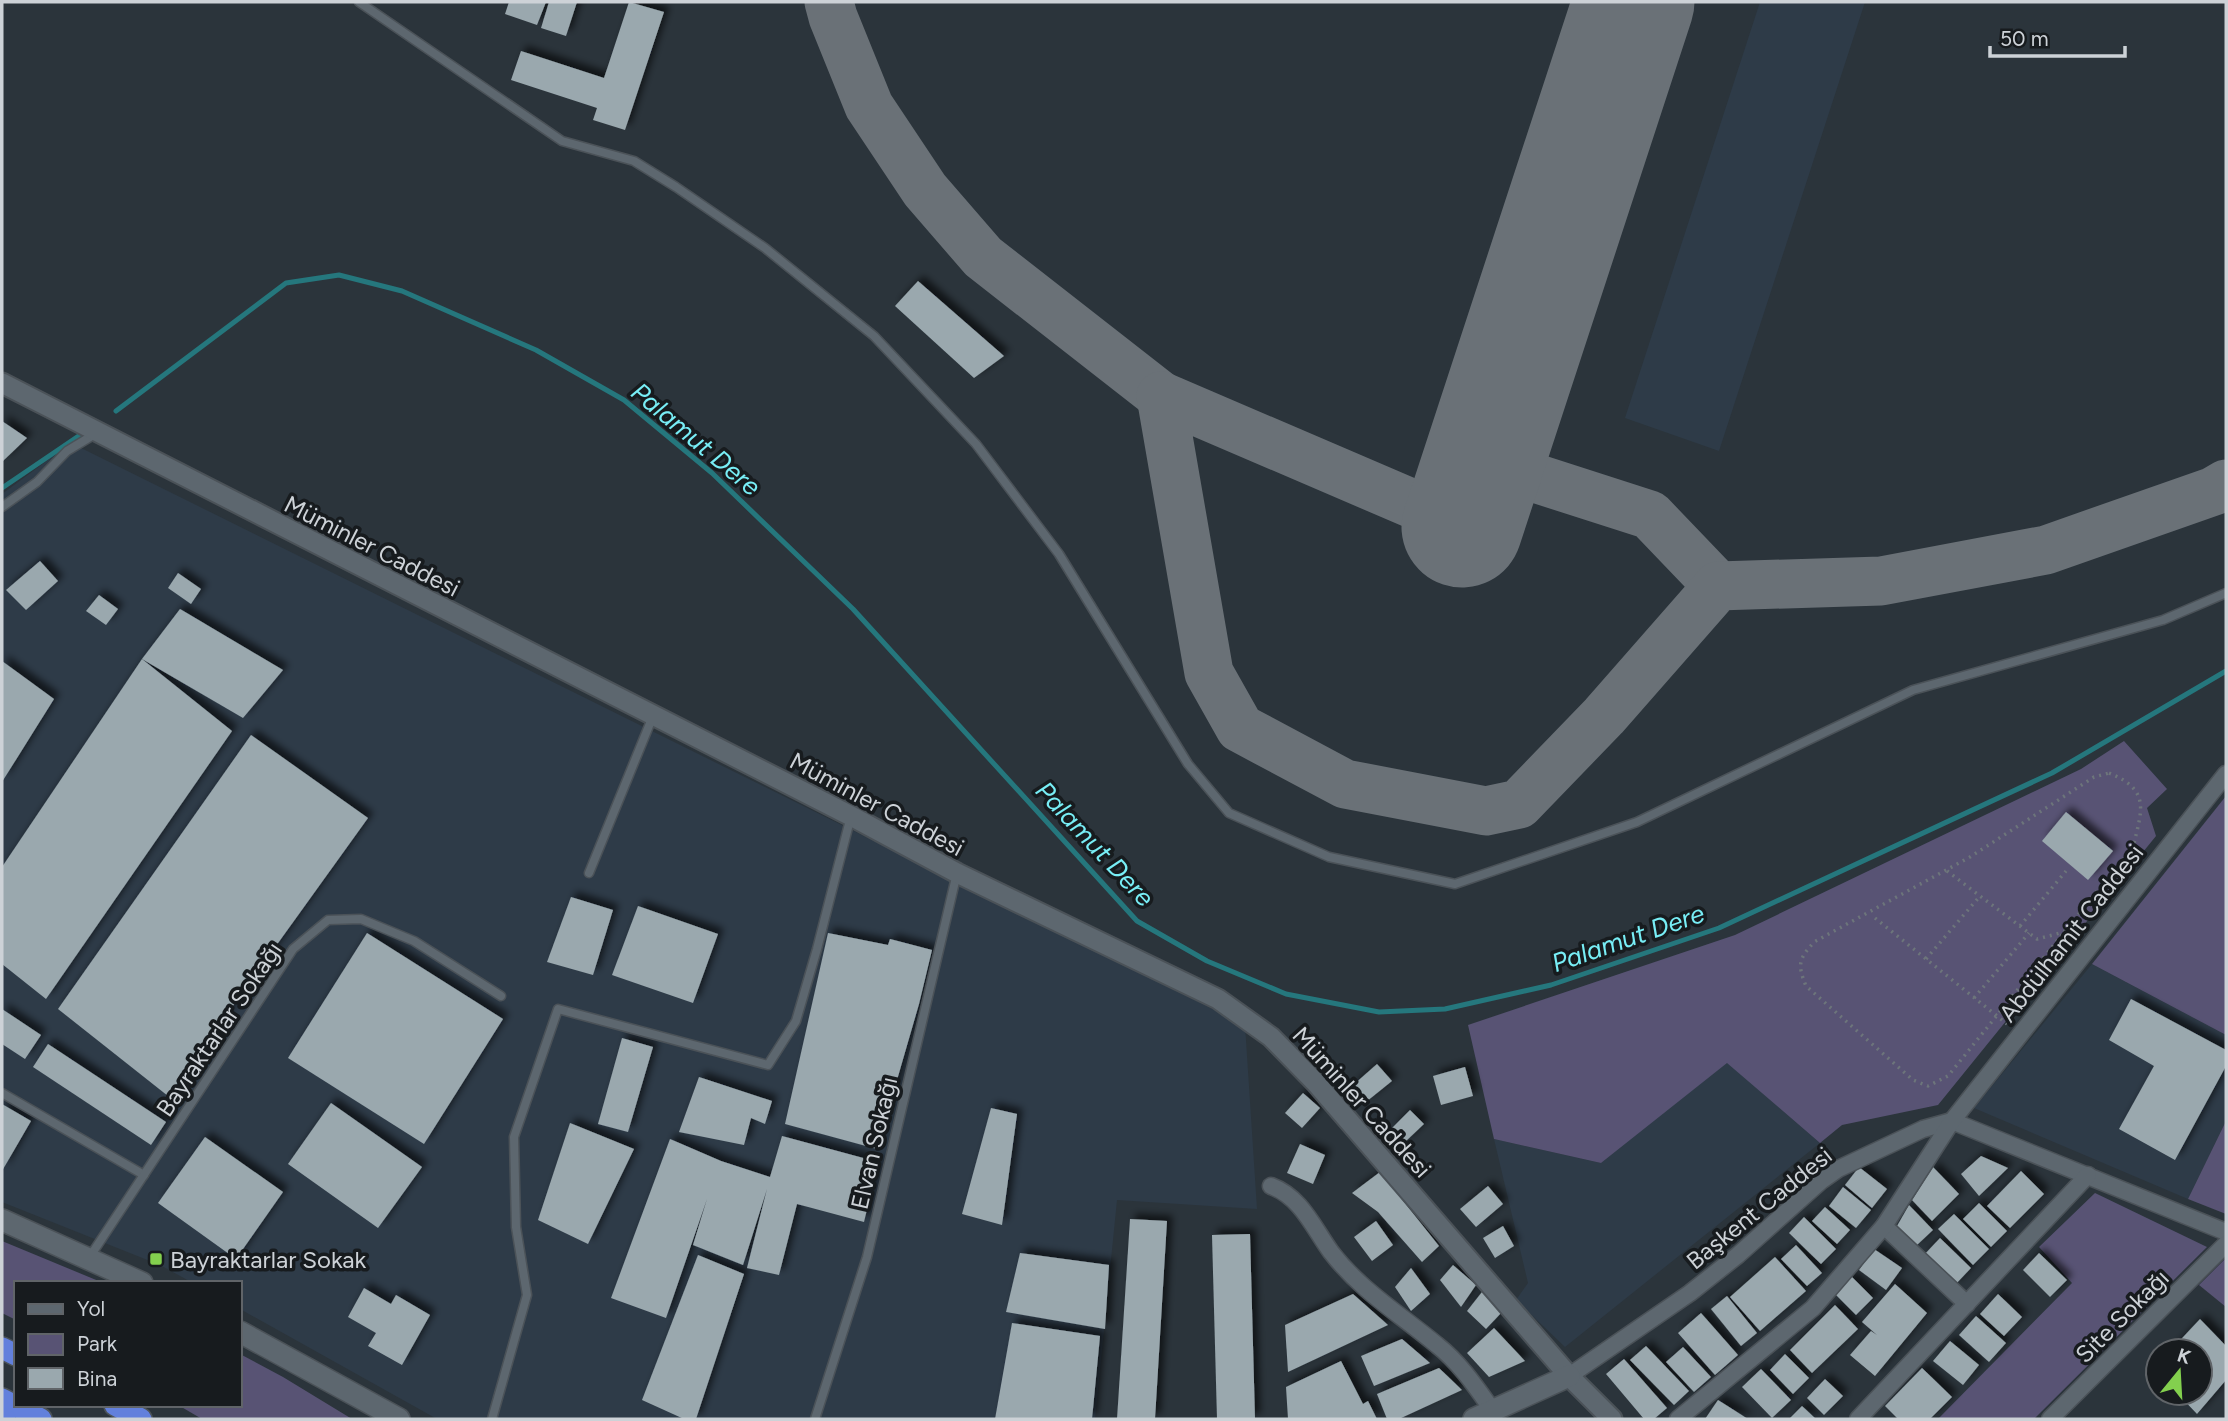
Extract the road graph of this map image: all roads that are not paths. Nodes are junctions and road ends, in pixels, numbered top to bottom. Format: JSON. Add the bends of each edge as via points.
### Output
{"nodes":[{"id":1,"x":359,"y":2,"type":"edge"},
{"id":2,"x":2,"y":383,"type":"edge"},
{"id":3,"x":97,"y":432,"type":"junction"},
{"id":4,"x":2,"y":507,"type":"edge"},
{"id":5,"x":2226,"y":593,"type":"edge"},
{"id":6,"x":653,"y":716,"type":"junction"},
{"id":7,"x":2226,"y":774,"type":"edge"},
{"id":8,"x":851,"y":816,"type":"junction"},
{"id":9,"x":589,"y":873,"type":"dead end"},
{"id":10,"x":957,"y":873,"type":"junction"},
{"id":11,"x":501,"y":996,"type":"dead end"},
{"id":12,"x":2,"y":1093,"type":"edge"},
{"id":13,"x":1952,"y":1121,"type":"junction"},
{"id":14,"x":144,"y":1175,"type":"junction"},
{"id":15,"x":2088,"y":1175,"type":"junction"},
{"id":16,"x":1270,"y":1186,"type":"dead end"},
{"id":17,"x":2,"y":1220,"type":"edge"},
{"id":18,"x":1884,"y":1226,"type":"junction"},
{"id":19,"x":2226,"y":1233,"type":"edge"},
{"id":20,"x":2226,"y":1244,"type":"edge"},
{"id":21,"x":89,"y":1258,"type":"junction"},
{"id":22,"x":138,"y":1281,"type":"edge"},
{"id":23,"x":1967,"y":1304,"type":"junction"},
{"id":24,"x":242,"y":1333,"type":"edge"},
{"id":25,"x":1569,"y":1376,"type":"junction"},
{"id":26,"x":18,"y":1407,"type":"edge"},
{"id":27,"x":119,"y":1407,"type":"edge"},
{"id":28,"x":1483,"y":1415,"type":"edge"},
{"id":29,"x":41,"y":1419,"type":"edge"},
{"id":30,"x":141,"y":1419,"type":"edge"},
{"id":31,"x":399,"y":1419,"type":"edge"},
{"id":32,"x":492,"y":1419,"type":"edge"},
{"id":33,"x":815,"y":1419,"type":"edge"},
{"id":34,"x":1612,"y":1419,"type":"edge"},
{"id":35,"x":1678,"y":1419,"type":"edge"},
{"id":36,"x":1858,"y":1419,"type":"edge"},
{"id":37,"x":2050,"y":1419,"type":"edge"}],
"edges":[{"from":1,"to":5,"type":"lane","via":[[562,141],[634,161],[676,187],[765,248],[874,336],[976,444],[1059,554],[1188,764],[1229,813],[1329,857],[1455,884],[1637,822],[1913,690],[2163,620]]},
{"from":2,"to":3,"type":"street","name":"Müminler Caddesi"},
{"from":3,"to":4,"type":"lane","via":[[66,451],[37,482]]},
{"from":3,"to":6,"type":"street","name":"Müminler Caddesi"},
{"from":6,"to":8,"type":"street","name":"Müminler Caddesi"},
{"from":6,"to":9,"type":"lane"},
{"from":7,"to":13,"type":"street","name":"Abdülhamit Caddesi"},
{"from":8,"to":10,"type":"street","name":"Müminler Caddesi"},
{"from":8,"to":32,"type":"lane","via":[[796,1021],[768,1065],[558,1009],[514,1137],[516,1227],[527,1294]]},
{"from":10,"to":25,"type":"street","name":"Müminler Caddesi","via":[[1219,999],[1272,1037]]},
{"from":10,"to":33,"type":"lane","name":"Elvan Sokağı","via":[[867,1256]]},
{"from":11,"to":14,"type":"lane","name":"Bayraktarlar Sokağı","via":[[414,941],[361,919],[328,920],[293,949]]},
{"from":12,"to":14,"type":"lane"},
{"from":13,"to":15,"type":"street"},
{"from":13,"to":18,"type":"street","name":"Abdülhamit Caddesi"},
{"from":13,"to":25,"type":"street","name":"Başkent Caddesi","via":[[1923,1129],[1838,1169],[1690,1293]]},
{"from":14,"to":21,"type":"lane","name":"Bayraktarlar Sokağı"},
{"from":15,"to":19,"type":"street"},
{"from":15,"to":23,"type":"street"},
{"from":16,"to":28,"type":"street","via":[[1294,1198],[1332,1254],[1374,1296],[1455,1361]]},
{"from":17,"to":21,"type":"main road"},
{"from":18,"to":23,"type":"street"},
{"from":18,"to":35,"type":"street","name":"Abdülhamit Caddesi","via":[[1814,1308]]},
{"from":20,"to":37,"type":"street","name":"Site Sokağı"},
{"from":21,"to":22,"type":"main road"},
{"from":23,"to":36,"type":"street"},
{"from":24,"to":31,"type":"main road"},
{"from":25,"to":28,"type":"main road"},
{"from":25,"to":34,"type":"street","name":"Müminler Caddesi"},
{"from":26,"to":29,"type":"highway"},
{"from":27,"to":30,"type":"highway"}]}
